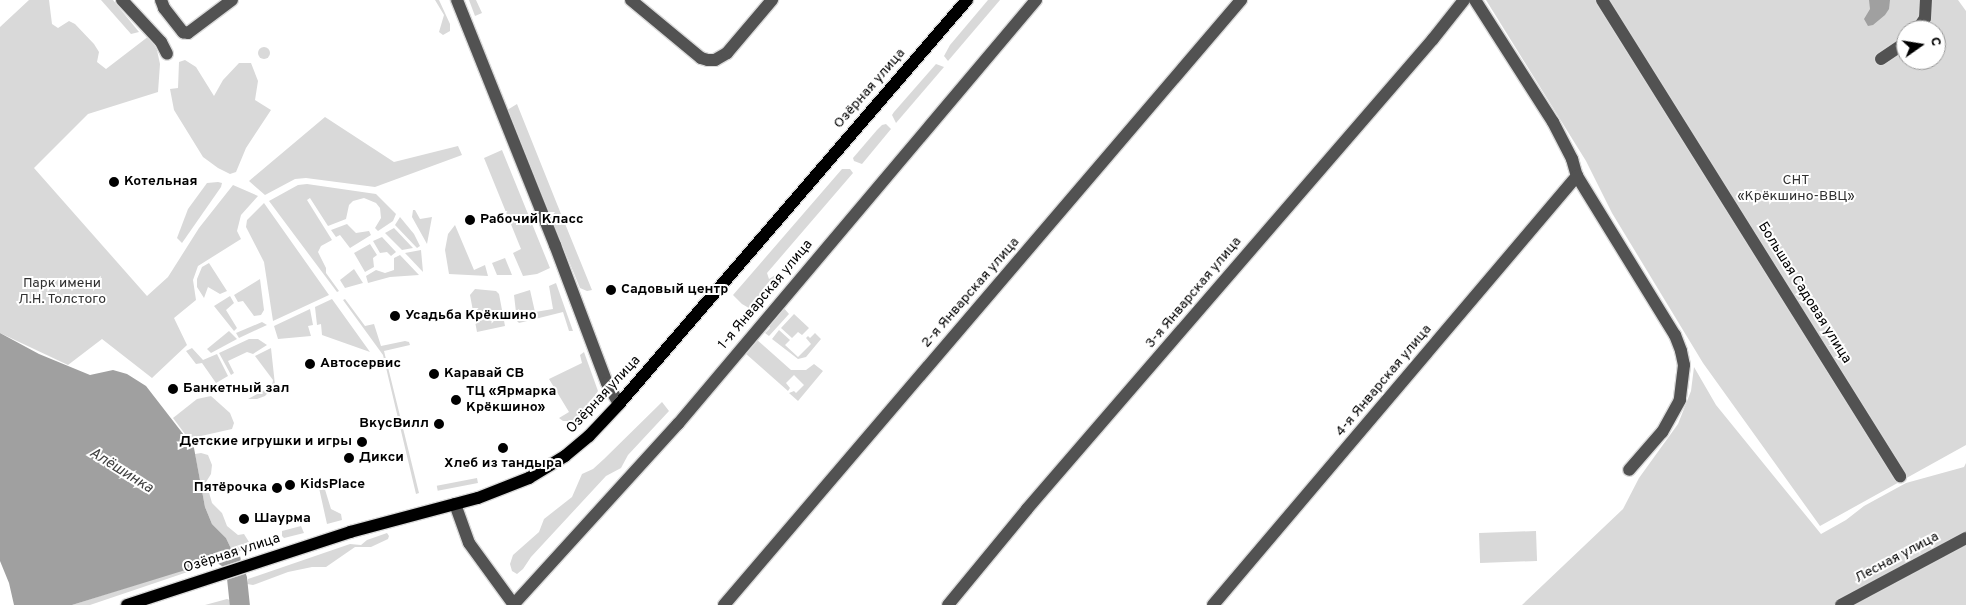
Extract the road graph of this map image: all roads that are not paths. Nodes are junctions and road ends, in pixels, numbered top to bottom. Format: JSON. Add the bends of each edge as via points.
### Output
{"nodes":[{"id":1,"x":122,"y":0,"type":"edge"},
{"id":2,"x":161,"y":0,"type":"edge"},
{"id":3,"x":232,"y":0,"type":"edge"},
{"id":4,"x":457,"y":0,"type":"edge"},
{"id":5,"x":631,"y":0,"type":"edge"},
{"id":6,"x":772,"y":0,"type":"edge"},
{"id":7,"x":967,"y":0,"type":"edge"},
{"id":8,"x":1036,"y":0,"type":"edge"},
{"id":9,"x":1240,"y":0,"type":"edge"},
{"id":10,"x":1464,"y":0,"type":"edge"},
{"id":11,"x":1475,"y":0,"type":"edge"},
{"id":12,"x":1602,"y":0,"type":"edge"},
{"id":13,"x":1926,"y":0,"type":"edge"},
{"id":14,"x":1924,"y":20,"type":"edge"},
{"id":15,"x":1896,"y":51,"type":"edge"},
{"id":16,"x":167,"y":54,"type":"dead end"},
{"id":17,"x":1881,"y":59,"type":"dead end"},
{"id":18,"x":1577,"y":176,"type":"junction"},
{"id":19,"x":620,"y":404,"type":"junction"},
{"id":20,"x":1629,"y":470,"type":"dead end"},
{"id":21,"x":1900,"y":476,"type":"dead end"},
{"id":22,"x":455,"y":504,"type":"junction"},
{"id":23,"x":1966,"y":538,"type":"edge"},
{"id":24,"x":127,"y":605,"type":"edge"},
{"id":25,"x":514,"y":605,"type":"edge"},
{"id":26,"x":724,"y":605,"type":"edge"},
{"id":27,"x":948,"y":605,"type":"edge"},
{"id":28,"x":1213,"y":605,"type":"edge"},
{"id":29,"x":1841,"y":605,"type":"edge"}],
"edges":[{"from":1,"to":16,"type":"street","via":[[161,42]]},
{"from":2,"to":3,"type":"street","via":[[183,32],[188,33]]},
{"from":4,"to":19,"type":"street","via":[[606,383]]},
{"from":5,"to":6,"type":"street","via":[[701,58],[716,60],[727,53]]},
{"from":7,"to":19,"type":"main road","name":"Озёрная улица"},
{"from":8,"to":25,"type":"street","name":"1-я Январская улица","via":[[678,424]]},
{"from":9,"to":26,"type":"street","name":"2-я Январская улица"},
{"from":10,"to":27,"type":"street","name":"3-я Январская улица"},
{"from":11,"to":18,"type":"street","via":[[1553,122]]},
{"from":12,"to":21,"type":"street","name":"Большая Садовая улица"},
{"from":13,"to":14,"type":"street"},
{"from":15,"to":17,"type":"street"},
{"from":18,"to":20,"type":"street","via":[[1675,335],[1684,365],[1682,390],[1672,416],[1648,451]]},
{"from":18,"to":28,"type":"street","name":"4-я Январская улица"},
{"from":19,"to":22,"type":"main road","name":"Озёрная улица","via":[[580,444],[544,470],[497,492]]},
{"from":22,"to":24,"type":"main road","name":"Озёрная улица","via":[[304,546]]},
{"from":22,"to":25,"type":"street","via":[[469,543]]},
{"from":23,"to":29,"type":"street","name":"Лесная улица"}]}
